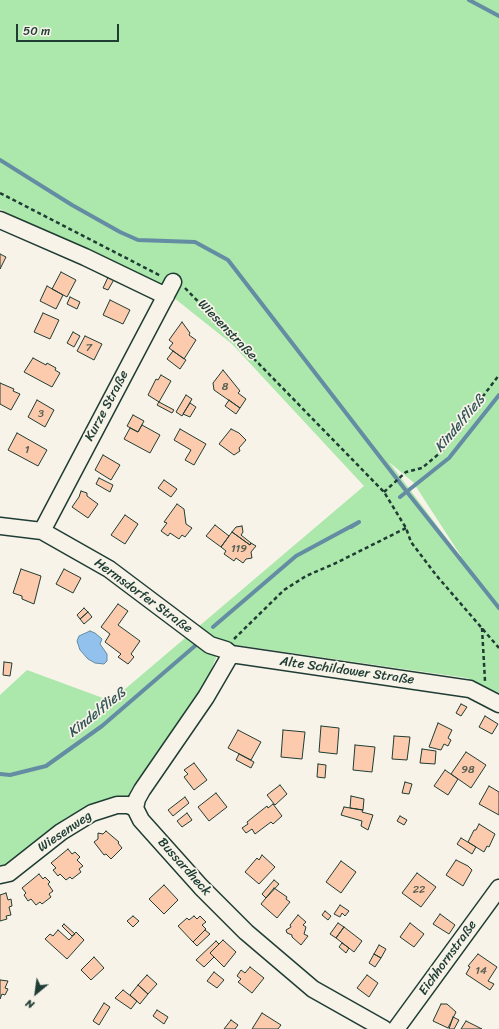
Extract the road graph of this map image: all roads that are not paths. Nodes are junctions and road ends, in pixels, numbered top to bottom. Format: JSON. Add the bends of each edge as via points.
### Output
{"nodes":[{"id":1,"x":0,"y":220,"type":"edge"},
{"id":2,"x":173,"y":282,"type":"road end"},
{"id":3,"x":166,"y":296,"type":"junction"},
{"id":4,"x":0,"y":526,"type":"edge"},
{"id":5,"x":42,"y":531,"type":"junction"},
{"id":6,"x":194,"y":633,"type":"joint"},
{"id":7,"x":229,"y":652,"type":"junction"},
{"id":8,"x":499,"y":704,"type":"edge"},
{"id":9,"x":136,"y":808,"type":"junction"},
{"id":10,"x":0,"y":875,"type":"edge"},
{"id":11,"x":499,"y":888,"type":"edge"},
{"id":12,"x":384,"y":1029,"type":"edge"},
{"id":13,"x":396,"y":1029,"type":"edge"}],
"edges":[{"from":1,"to":3,"type":"street"},
{"from":2,"to":3,"type":"street","name":"Kurze Straße"},
{"from":3,"to":5,"type":"street","name":"Kurze Straße"},
{"from":4,"to":5,"type":"street","name":"Hermsdorfer Straße"},
{"from":5,"to":6,"type":"street","name":"Hermsdorfer Straße","via":[[109,569]]},
{"from":6,"to":7,"type":"street","name":"Alte Schildower Straße","via":[[210,645]]},
{"from":7,"to":8,"type":"street","name":"Alte Schildower Straße","via":[[470,689]]},
{"from":7,"to":9,"type":"street","via":[[206,697],[142,790]]},
{"from":9,"to":10,"type":"street","name":"Wiesenweg","via":[[128,804],[117,805],[92,813],[61,832],[9,873]]},
{"from":9,"to":12,"type":"street","name":"Bussardheck","via":[[141,820],[201,887],[256,941],[313,989]]},
{"from":11,"to":13,"type":"street","name":"Eichhornstraße"}]}
